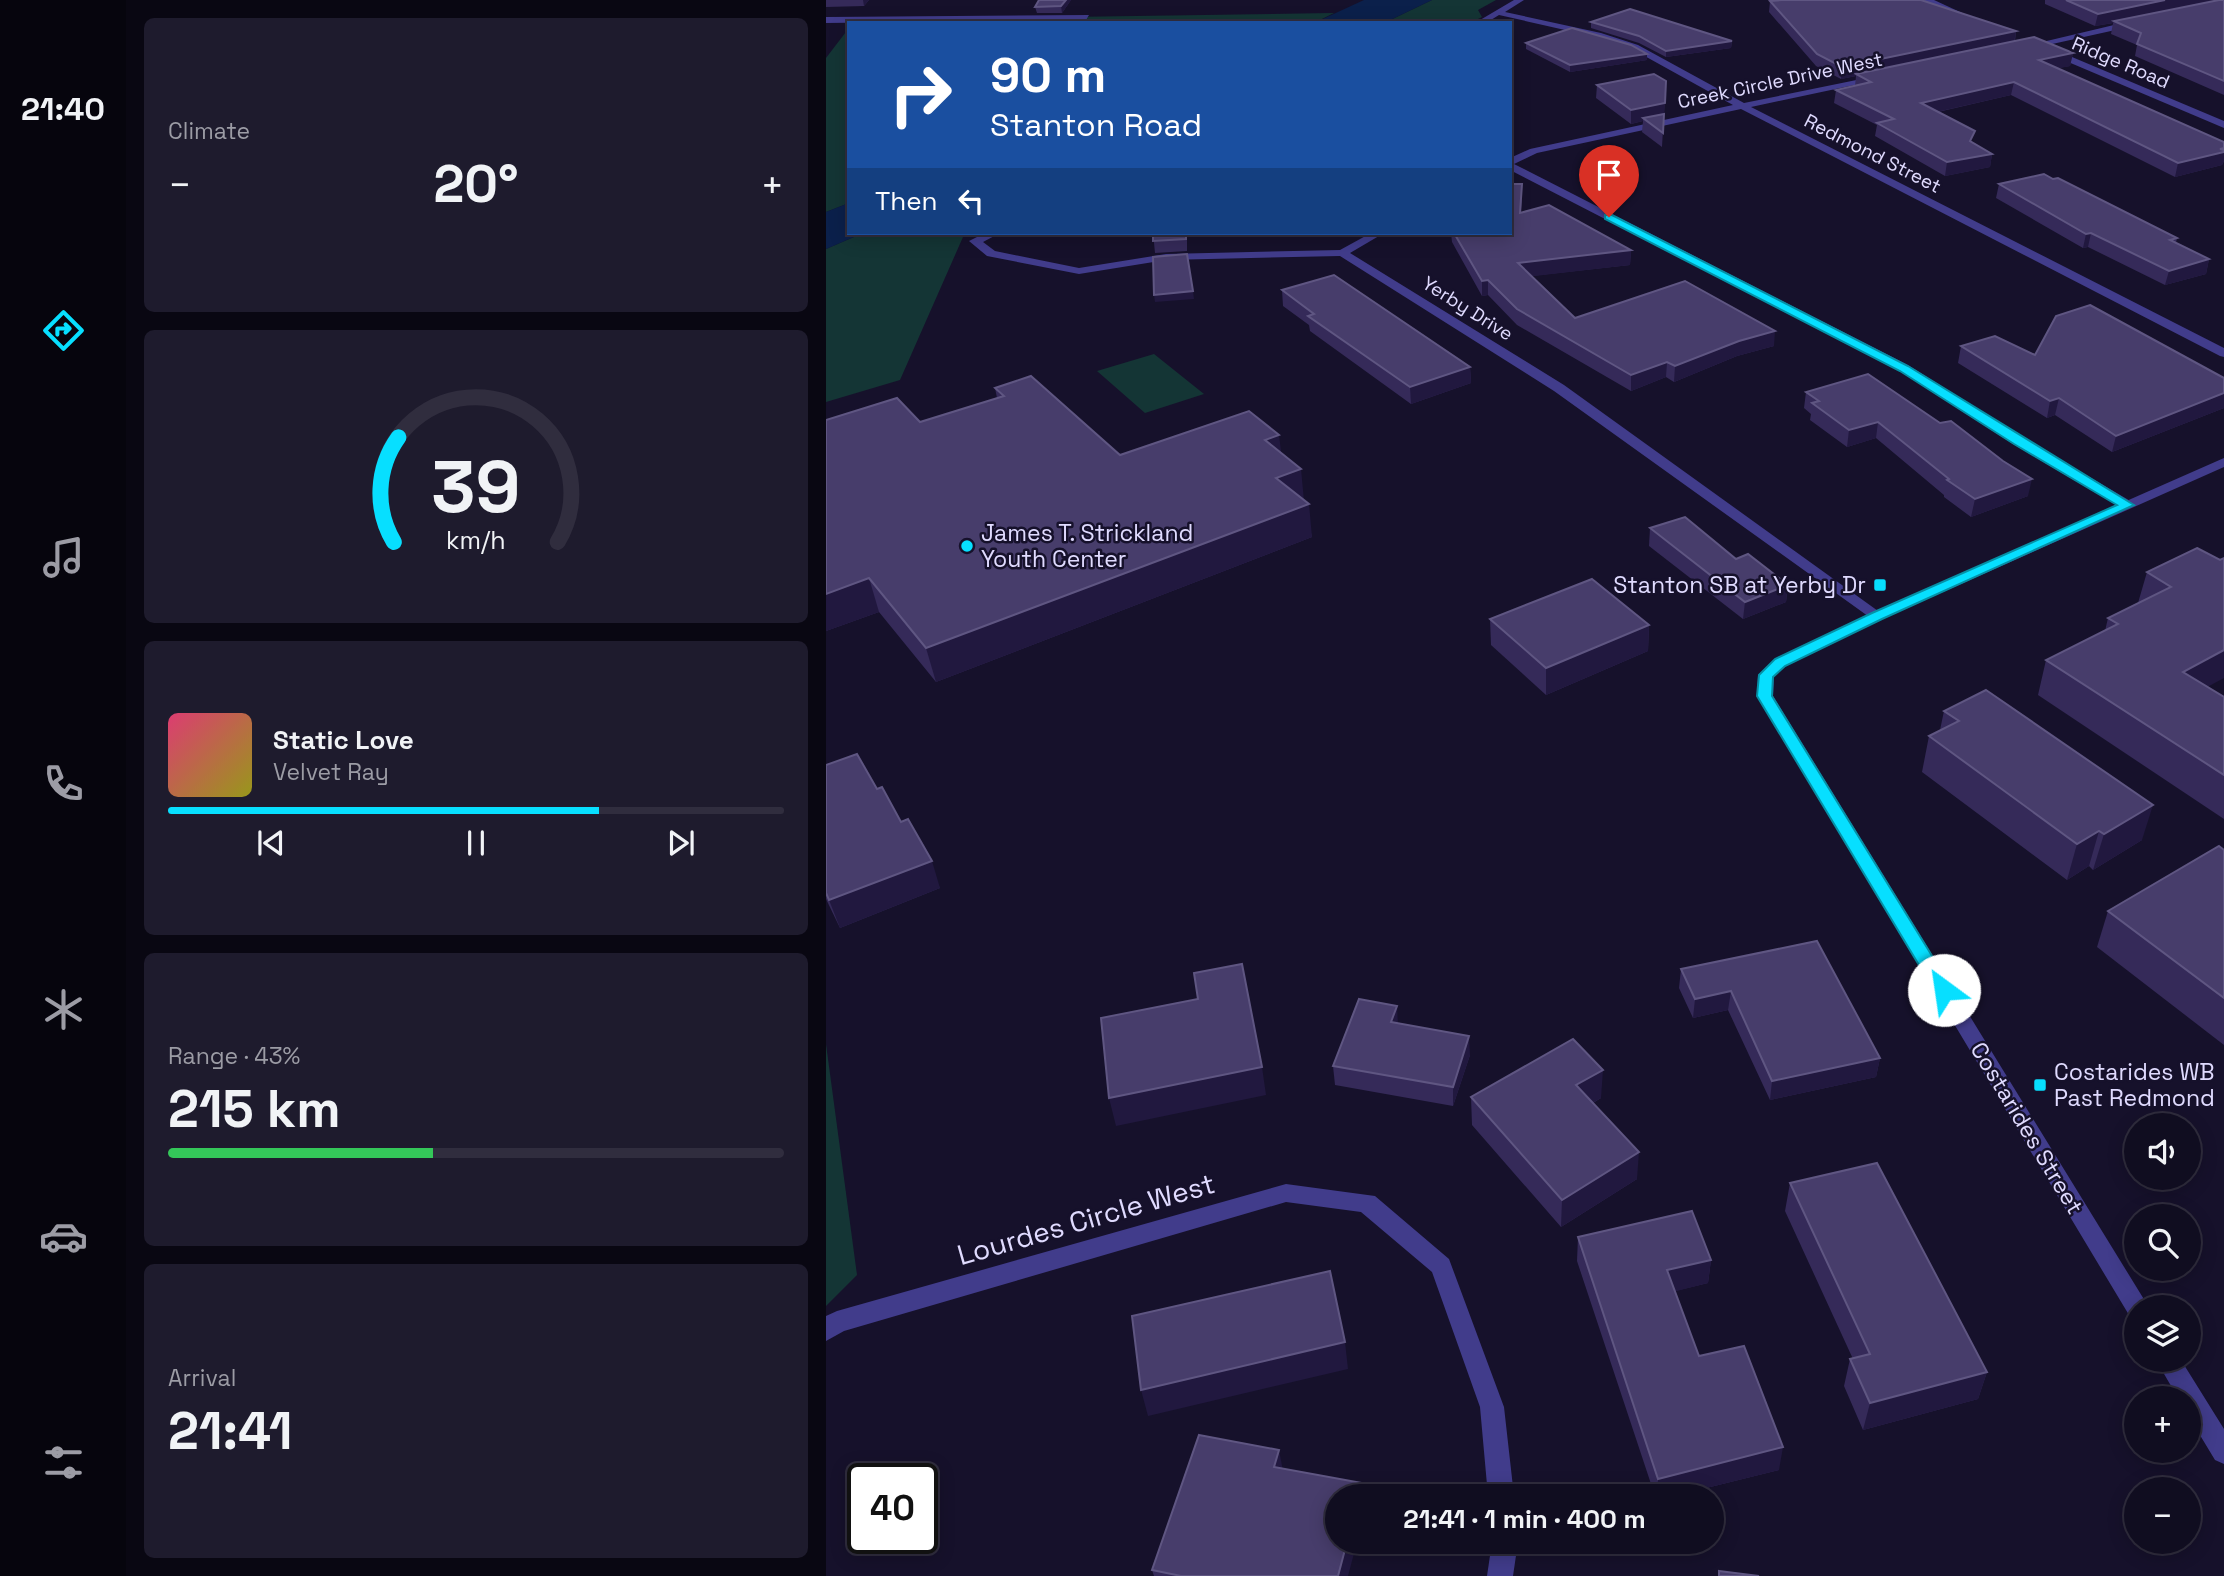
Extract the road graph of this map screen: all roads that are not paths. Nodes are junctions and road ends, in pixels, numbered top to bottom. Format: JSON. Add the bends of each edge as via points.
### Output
{"nodes":[{"id":1,"x":1520,"y":0,"type":"edge"},
{"id":2,"x":1927,"y":0,"type":"edge"},
{"id":3,"x":1496,"y":12,"type":"junction"},
{"id":4,"x":1086,"y":17,"type":"dead end"},
{"id":5,"x":826,"y":20,"type":"edge"},
{"id":6,"x":1975,"y":20,"type":"edge"},
{"id":7,"x":1482,"y":21,"type":"edge"},
{"id":8,"x":2143,"y":22,"type":"edge"},
{"id":9,"x":2023,"y":40,"type":"edge"},
{"id":10,"x":2035,"y":45,"type":"junction"},
{"id":11,"x":2008,"y":50,"type":"edge"},
{"id":12,"x":1888,"y":75,"type":"edge"},
{"id":13,"x":1740,"y":105,"type":"junction"},
{"id":14,"x":2224,"y":125,"type":"edge"},
{"id":15,"x":1512,"y":163,"type":"edge"},
{"id":16,"x":1512,"y":165,"type":"edge"},
{"id":17,"x":990,"y":235,"type":"edge"},
{"id":18,"x":1375,"y":235,"type":"edge"},
{"id":19,"x":1342,"y":253,"type":"junction"},
{"id":20,"x":2224,"y":353,"type":"edge"},
{"id":21,"x":2224,"y":462,"type":"edge"},
{"id":22,"x":2127,"y":505,"type":"junction"},
{"id":23,"x":1877,"y":616,"type":"junction"},
{"id":24,"x":2129,"y":1295,"type":"edge"},
{"id":25,"x":826,"y":1330,"type":"edge"},
{"id":26,"x":2175,"y":1372,"type":"edge"},
{"id":27,"x":2224,"y":1452,"type":"edge"},
{"id":28,"x":1500,"y":1484,"type":"edge"},
{"id":29,"x":1503,"y":1554,"type":"edge"},
{"id":30,"x":1500,"y":1576,"type":"edge"}],
"edges":[{"from":1,"to":3,"type":"street"},
{"from":2,"to":6,"type":"street"},
{"from":3,"to":7,"type":"street"},
{"from":3,"to":13,"type":"street","name":"Redmond Street","via":[[1634,47]]},
{"from":4,"to":5,"type":"street"},
{"from":8,"to":10,"type":"street"},
{"from":9,"to":10,"type":"street","name":"Ridge Road"},
{"from":10,"to":11,"type":"street"},
{"from":10,"to":14,"type":"street","name":"Ridge Road"},
{"from":12,"to":13,"type":"street","name":"Creek Circle Drive West"},
{"from":13,"to":15,"type":"street","name":"Creek Circle Drive West","via":[[1534,151]]},
{"from":13,"to":20,"type":"street","name":"Redmond Street"},
{"from":16,"to":22,"type":"street","via":[[1904,368]]},
{"from":17,"to":19,"type":"street","via":[[975,241],[991,254],[1079,271],[1166,257]]},
{"from":18,"to":19,"type":"street"},
{"from":19,"to":23,"type":"street","name":"Yerby Drive","via":[[1559,388]]},
{"from":21,"to":22,"type":"street"},
{"from":22,"to":23,"type":"street"},
{"from":23,"to":24,"type":"street","name":"Costarides Street","via":[[1780,663],[1766,675],[1765,696]]},
{"from":25,"to":28,"type":"street","name":"Lourdes Circle West","via":[[837,1322],[1286,1193],[1367,1203],[1441,1266],[1492,1407]]},
{"from":26,"to":27,"type":"street"},
{"from":29,"to":30,"type":"street"}]}
